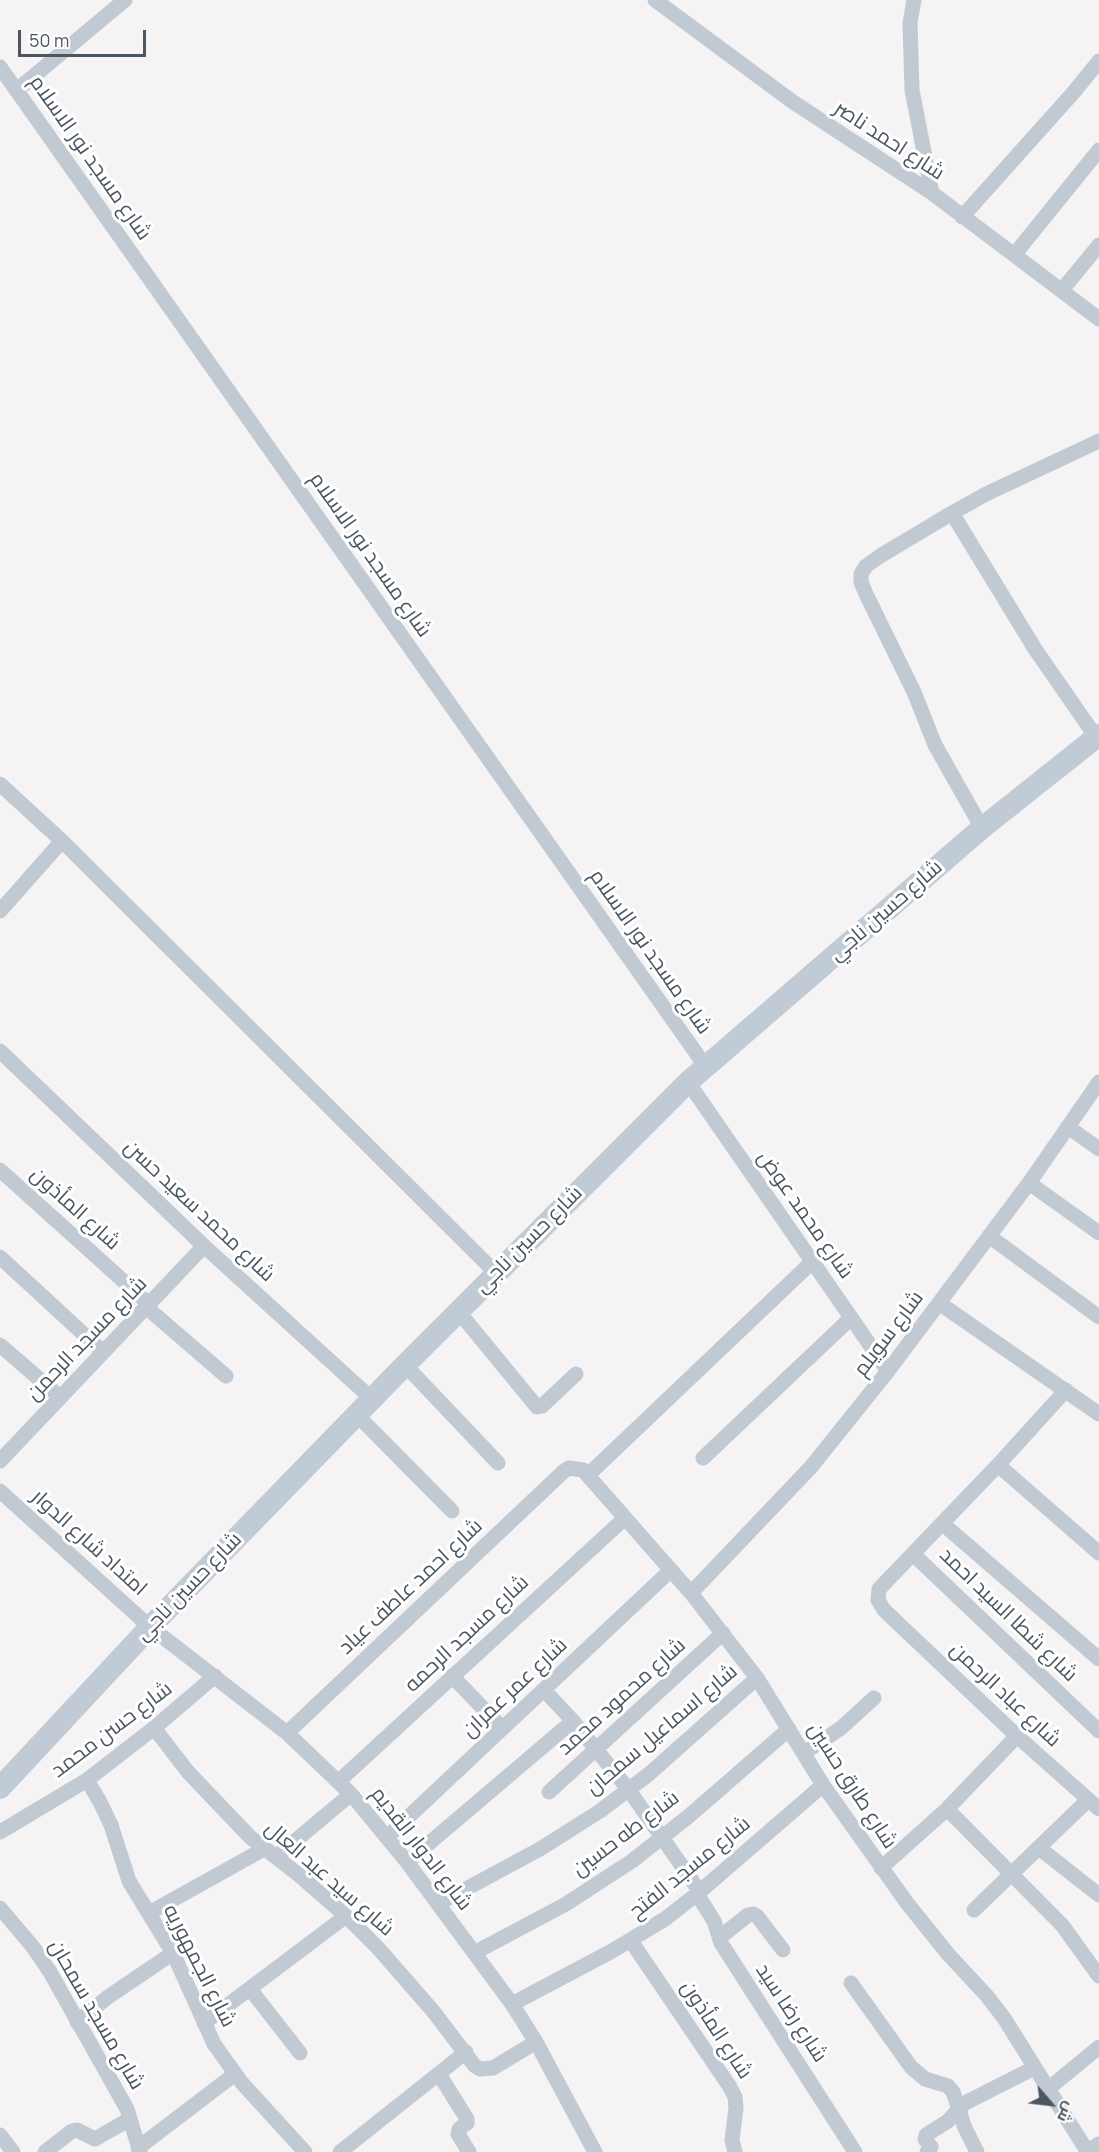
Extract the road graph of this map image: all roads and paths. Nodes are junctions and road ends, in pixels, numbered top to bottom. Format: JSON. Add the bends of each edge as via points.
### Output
{"nodes":[{"id":1,"x":125,"y":0,"type":"edge"},
{"id":2,"x":914,"y":0,"type":"edge"},
{"id":3,"x":664,"y":2,"type":"edge"},
{"id":4,"x":1099,"y":62,"type":"edge"},
{"id":5,"x":0,"y":67,"type":"edge"},
{"id":6,"x":17,"y":90,"type":"junction"},
{"id":7,"x":1099,"y":150,"type":"edge"},
{"id":8,"x":932,"y":193,"type":"junction"},
{"id":9,"x":962,"y":217,"type":"junction"},
{"id":10,"x":1099,"y":245,"type":"edge"},
{"id":11,"x":1014,"y":255,"type":"junction"},
{"id":12,"x":1062,"y":290,"type":"junction"},
{"id":13,"x":1099,"y":319,"type":"edge"},
{"id":14,"x":1099,"y":441,"type":"edge"},
{"id":15,"x":952,"y":513,"type":"junction"},
{"id":16,"x":1098,"y":736,"type":"edge"},
{"id":17,"x":0,"y":784,"type":"edge"},
{"id":18,"x":982,"y":828,"type":"junction"},
{"id":19,"x":62,"y":841,"type":"junction"},
{"id":20,"x":0,"y":911,"type":"edge"},
{"id":21,"x":0,"y":1051,"type":"edge"},
{"id":22,"x":706,"y":1067,"type":"junction"},
{"id":23,"x":688,"y":1082,"type":"junction"},
{"id":24,"x":1099,"y":1082,"type":"edge"},
{"id":25,"x":1068,"y":1127,"type":"junction"},
{"id":26,"x":1099,"y":1149,"type":"edge"},
{"id":27,"x":0,"y":1170,"type":"edge"},
{"id":28,"x":1029,"y":1183,"type":"junction"},
{"id":29,"x":1099,"y":1233,"type":"edge"},
{"id":30,"x":989,"y":1236,"type":"junction"},
{"id":31,"x":204,"y":1246,"type":"junction"},
{"id":32,"x":0,"y":1257,"type":"edge"},
{"id":33,"x":812,"y":1262,"type":"junction"},
{"id":34,"x":496,"y":1273,"type":"junction"},
{"id":35,"x":939,"y":1303,"type":"junction"},
{"id":36,"x":148,"y":1306,"type":"junction"},
{"id":37,"x":458,"y":1311,"type":"junction"},
{"id":38,"x":1099,"y":1317,"type":"edge"},
{"id":39,"x":850,"y":1318,"type":"junction"},
{"id":40,"x":0,"y":1345,"type":"edge"},
{"id":41,"x":104,"y":1352,"type":"junction"},
{"id":42,"x":405,"y":1365,"type":"junction"},
{"id":43,"x":888,"y":1371,"type":"junction"},
{"id":44,"x":576,"y":1374,"type":"dead end"},
{"id":45,"x":226,"y":1376,"type":"dead end"},
{"id":46,"x":1066,"y":1390,"type":"junction"},
{"id":47,"x":60,"y":1397,"type":"junction"},
{"id":48,"x":364,"y":1407,"type":"junction"},
{"id":49,"x":1099,"y":1414,"type":"edge"},
{"id":50,"x":703,"y":1458,"type":"dead end"},
{"id":51,"x":0,"y":1461,"type":"edge"},
{"id":52,"x":498,"y":1462,"type":"dead end"},
{"id":53,"x":998,"y":1465,"type":"junction"},
{"id":54,"x":588,"y":1475,"type":"junction"},
{"id":55,"x":0,"y":1491,"type":"edge"},
{"id":56,"x":452,"y":1511,"type":"dead end"},
{"id":57,"x":624,"y":1518,"type":"junction"},
{"id":58,"x":943,"y":1524,"type":"junction"},
{"id":59,"x":1099,"y":1553,"type":"edge"},
{"id":60,"x":914,"y":1554,"type":"junction"},
{"id":61,"x":671,"y":1570,"type":"junction"},
{"id":62,"x":691,"y":1593,"type":"junction"},
{"id":63,"x":150,"y":1627,"type":"junction"},
{"id":64,"x":723,"y":1633,"type":"junction"},
{"id":65,"x":1099,"y":1659,"type":"edge"},
{"id":66,"x":215,"y":1676,"type":"junction"},
{"id":67,"x":452,"y":1676,"type":"junction"},
{"id":68,"x":757,"y":1678,"type":"junction"},
{"id":69,"x":544,"y":1690,"type":"junction"},
{"id":70,"x":874,"y":1698,"type":"dead end"},
{"id":71,"x":573,"y":1721,"type":"junction"},
{"id":72,"x":154,"y":1728,"type":"junction"},
{"id":73,"x":502,"y":1728,"type":"junction"},
{"id":74,"x":789,"y":1729,"type":"junction"},
{"id":75,"x":1099,"y":1731,"type":"edge"},
{"id":76,"x":287,"y":1732,"type":"junction"},
{"id":77,"x":1017,"y":1736,"type":"junction"},
{"id":78,"x":596,"y":1749,"type":"junction"},
{"id":79,"x":804,"y":1754,"type":"junction"},
{"id":80,"x":87,"y":1780,"type":"junction"},
{"id":81,"x":339,"y":1781,"type":"junction"},
{"id":82,"x":823,"y":1785,"type":"junction"},
{"id":83,"x":0,"y":1788,"type":"edge"},
{"id":84,"x":629,"y":1790,"type":"junction"},
{"id":85,"x":549,"y":1792,"type":"dead end"},
{"id":86,"x":351,"y":1794,"type":"junction"},
{"id":87,"x":1094,"y":1804,"type":"edge"},
{"id":88,"x":947,"y":1809,"type":"junction"},
{"id":89,"x":0,"y":1832,"type":"edge"},
{"id":90,"x":387,"y":1837,"type":"junction"},
{"id":91,"x":664,"y":1837,"type":"junction"},
{"id":92,"x":1039,"y":1848,"type":"junction"},
{"id":93,"x":270,"y":1853,"type":"junction"},
{"id":94,"x":407,"y":1862,"type":"junction"},
{"id":95,"x":881,"y":1868,"type":"junction"},
{"id":96,"x":1011,"y":1874,"type":"junction"},
{"id":97,"x":698,"y":1893,"type":"junction"},
{"id":98,"x":1099,"y":1896,"type":"edge"},
{"id":99,"x":438,"y":1904,"type":"junction"},
{"id":100,"x":0,"y":1908,"type":"edge"},
{"id":101,"x":974,"y":1910,"type":"dead end"},
{"id":102,"x":149,"y":1913,"type":"junction"},
{"id":103,"x":346,"y":1916,"type":"junction"},
{"id":104,"x":719,"y":1938,"type":"junction"},
{"id":105,"x":631,"y":1941,"type":"junction"},
{"id":106,"x":783,"y":1950,"type":"dead end"},
{"id":107,"x":173,"y":1953,"type":"junction"},
{"id":108,"x":474,"y":1953,"type":"junction"},
{"id":109,"x":1099,"y":1976,"type":"edge"},
{"id":110,"x":851,"y":1983,"type":"dead end"},
{"id":111,"x":250,"y":1989,"type":"junction"},
{"id":112,"x":512,"y":2004,"type":"junction"},
{"id":113,"x":77,"y":2022,"type":"junction"},
{"id":114,"x":204,"y":2023,"type":"junction"},
{"id":115,"x":536,"y":2042,"type":"junction"},
{"id":116,"x":1099,"y":2047,"type":"edge"},
{"id":117,"x":466,"y":2052,"type":"junction"},
{"id":118,"x":300,"y":2054,"type":"dead end"},
{"id":119,"x":1034,"y":2068,"type":"junction"},
{"id":120,"x":235,"y":2074,"type":"junction"},
{"id":121,"x":439,"y":2074,"type":"junction"},
{"id":122,"x":1048,"y":2089,"type":"junction"},
{"id":123,"x":959,"y":2109,"type":"junction"},
{"id":124,"x":130,"y":2119,"type":"junction"},
{"id":125,"x":0,"y":2135,"type":"edge"},
{"id":126,"x":1099,"y":2144,"type":"edge"},
{"id":127,"x":139,"y":2150,"type":"edge"},
{"id":128,"x":13,"y":2152,"type":"edge"},
{"id":129,"x":45,"y":2152,"type":"edge"},
{"id":130,"x":305,"y":2152,"type":"edge"},
{"id":131,"x":340,"y":2152,"type":"edge"},
{"id":132,"x":469,"y":2152,"type":"edge"},
{"id":133,"x":595,"y":2152,"type":"edge"},
{"id":134,"x":734,"y":2152,"type":"edge"},
{"id":135,"x":855,"y":2152,"type":"edge"},
{"id":136,"x":927,"y":2152,"type":"edge"},
{"id":137,"x":977,"y":2152,"type":"edge"},
{"id":138,"x":1087,"y":2152,"type":"edge"}],
"edges":[{"from":1,"to":6,"type":"street"},
{"from":2,"to":8,"type":"street","via":[[910,23],[912,90]]},
{"from":3,"to":8,"type":"street","name":"شارع احمد ناصر","via":[[820,121]]},
{"from":4,"to":9,"type":"street"},
{"from":5,"to":6,"type":"street","name":"شارع مسجد نور الاسلام"},
{"from":6,"to":22,"type":"street","name":"شارع مسجد نور الاسلام"},
{"from":7,"to":11,"type":"street"},
{"from":8,"to":9,"type":"street","name":"شارع احمد ناصر"},
{"from":9,"to":11,"type":"street","name":"شارع احمد ناصر"},
{"from":10,"to":12,"type":"street"},
{"from":11,"to":12,"type":"street","name":"شارع احمد ناصر"},
{"from":12,"to":13,"type":"street","name":"شارع احمد ناصر"},
{"from":14,"to":15,"type":"street"},
{"from":15,"to":16,"type":"street","via":[[1035,649]]},
{"from":15,"to":18,"type":"street","via":[[866,566],[861,582],[935,745]]},
{"from":16,"to":18,"type":"street","name":"شارع حسين ناجي"},
{"from":17,"to":19,"type":"street"},
{"from":18,"to":22,"type":"street","name":"شارع حسين ناجي"},
{"from":19,"to":20,"type":"street"},
{"from":19,"to":34,"type":"street"},
{"from":21,"to":31,"type":"street","name":"شارع محمد سعيد حسن"},
{"from":22,"to":23,"type":"street","name":"شارع حسين ناجي"},
{"from":23,"to":33,"type":"street","name":"شارع محمد عوض"},
{"from":23,"to":34,"type":"street","name":"شارع حسين ناجي"},
{"from":24,"to":25,"type":"street","name":"شارع سويلم"},
{"from":25,"to":26,"type":"street"},
{"from":25,"to":28,"type":"street","name":"شارع سويلم"},
{"from":27,"to":36,"type":"street","name":"شارع المأذون"},
{"from":28,"to":29,"type":"street"},
{"from":28,"to":30,"type":"street","name":"شارع سويلم"},
{"from":30,"to":35,"type":"street","name":"شارع سويلم"},
{"from":30,"to":38,"type":"street"},
{"from":31,"to":36,"type":"street","name":"شارع مسجد الرحمن"},
{"from":31,"to":48,"type":"street","name":"شارع محمد سعيد حسن"},
{"from":32,"to":41,"type":"street"},
{"from":33,"to":39,"type":"street","name":"شارع محمد عوض"},
{"from":33,"to":54,"type":"street"},
{"from":34,"to":37,"type":"street","name":"شارع حسين ناجي"},
{"from":35,"to":43,"type":"street","name":"شارع سويلم"},
{"from":35,"to":46,"type":"street"},
{"from":36,"to":41,"type":"street","name":"شارع مسجد الرحمن"},
{"from":36,"to":45,"type":"street","name":"شارع المأذون"},
{"from":37,"to":42,"type":"street","name":"شارع حسين ناجي"},
{"from":37,"to":44,"type":"street","via":[[537,1407]]},
{"from":39,"to":43,"type":"street","name":"شارع محمد عوض"},
{"from":39,"to":50,"type":"street"},
{"from":40,"to":47,"type":"street"},
{"from":41,"to":47,"type":"street","name":"شارع مسجد الرحمن"},
{"from":42,"to":48,"type":"street","name":"شارع حسين ناجي"},
{"from":42,"to":52,"type":"street"},
{"from":43,"to":62,"type":"street","name":"شارع سويلم","via":[[811,1467]]},
{"from":46,"to":49,"type":"street"},
{"from":46,"to":53,"type":"street"},
{"from":47,"to":51,"type":"street","name":"شارع مسجد الرحمن"},
{"from":48,"to":56,"type":"street","name":"شارع محمد سعيد حسن"},
{"from":48,"to":63,"type":"street","name":"شارع حسين ناجي"},
{"from":53,"to":58,"type":"street"},
{"from":53,"to":59,"type":"street"},
{"from":54,"to":57,"type":"street","name":"شارع طارق حسين"},
{"from":54,"to":76,"type":"street","name":"شارع احمد عاطف عياد","via":[[576,1467],[563,1472]]},
{"from":55,"to":63,"type":"street","name":"امتداد شارع الدوار"},
{"from":57,"to":61,"type":"street","name":"شارع طارق حسين"},
{"from":57,"to":67,"type":"street","name":"شارع مسجد الرحمه"},
{"from":58,"to":60,"type":"street"},
{"from":58,"to":65,"type":"street"},
{"from":60,"to":75,"type":"street","name":"شارع شطا السيد احمد"},
{"from":60,"to":77,"type":"street","name":"شارع عباد الرحمن","via":[[879,1589],[878,1600]]},
{"from":61,"to":62,"type":"street","name":"شارع طارق حسين"},
{"from":61,"to":69,"type":"street","name":"شارع عمر عمران"},
{"from":62,"to":64,"type":"street","name":"شارع طارق حسين"},
{"from":63,"to":66,"type":"street","name":"شارع الدوار القديم"},
{"from":63,"to":83,"type":"street","name":"شارع حسين ناجي"},
{"from":64,"to":68,"type":"street","name":"شارع طارق حسين"},
{"from":64,"to":78,"type":"street","name":"شارع محمود محمد"},
{"from":66,"to":72,"type":"street","name":"شارع حسن محمد"},
{"from":66,"to":76,"type":"street","name":"شارع الدوار القديم"},
{"from":67,"to":73,"type":"street"},
{"from":67,"to":81,"type":"street","name":"شارع مسجد الرحمه"},
{"from":68,"to":74,"type":"street","name":"شارع طارق حسين"},
{"from":68,"to":84,"type":"street","name":"شارع اسماعيل سمحان"},
{"from":69,"to":71,"type":"street","name":"شارع رضا سيد"},
{"from":69,"to":73,"type":"street","name":"شارع عمر عمران"},
{"from":70,"to":79,"type":"street"},
{"from":71,"to":78,"type":"street","name":"شارع رضا سيد"},
{"from":71,"to":94,"type":"street"},
{"from":72,"to":80,"type":"street","name":"شارع حسن محمد"},
{"from":72,"to":93,"type":"street","name":"شارع سيد عبد العال","via":[[214,1801]]},
{"from":73,"to":90,"type":"street","name":"شارع عمر عمران"},
{"from":74,"to":79,"type":"street","name":"شارع طارق حسين"},
{"from":74,"to":91,"type":"street","name":"شارع طه حسين"},
{"from":76,"to":81,"type":"street","name":"شارع الدوار القديم"},
{"from":77,"to":87,"type":"street","name":"شارع عباد الرحمن"},
{"from":77,"to":88,"type":"street"},
{"from":78,"to":84,"type":"street","name":"شارع رضا سيد"},
{"from":78,"to":85,"type":"street","name":"شارع محمود محمد"},
{"from":79,"to":82,"type":"street","name":"شارع طارق حسين"},
{"from":80,"to":89,"type":"street","name":"شارع حسن محمد"},
{"from":80,"to":102,"type":"street","name":"شارع الجمهوريه","via":[[111,1825],[129,1881]]},
{"from":81,"to":86,"type":"street","name":"شارع الدوار القديم"},
{"from":82,"to":95,"type":"street","name":"شارع طارق حسين"},
{"from":82,"to":97,"type":"street","name":"شارع مسجد الفتح"},
{"from":84,"to":91,"type":"street","name":"شارع رضا سيد"},
{"from":84,"to":99,"type":"street","name":"شارع اسماعيل سمحان","via":[[550,1843]]},
{"from":86,"to":90,"type":"street","name":"شارع الدوار القديم"},
{"from":86,"to":93,"type":"street"},
{"from":87,"to":92,"type":"street"},
{"from":88,"to":95,"type":"street"},
{"from":88,"to":96,"type":"street"},
{"from":90,"to":94,"type":"street","name":"شارع الدوار القديم"},
{"from":91,"to":97,"type":"street","name":"شارع رضا سيد"},
{"from":91,"to":108,"type":"street","name":"شارع طه حسين","via":[[591,1888]]},
{"from":92,"to":96,"type":"street"},
{"from":92,"to":98,"type":"street"},
{"from":93,"to":102,"type":"street"},
{"from":93,"to":103,"type":"street","name":"شارع سيد عبد العال"},
{"from":94,"to":99,"type":"street","name":"شارع الدوار القديم"},
{"from":95,"to":119,"type":"street","name":"شارع طارق حسين","via":[[992,2004]]},
{"from":96,"to":101,"type":"street"},
{"from":96,"to":109,"type":"street","via":[[1062,1925]]},
{"from":97,"to":104,"type":"street","name":"شارع رضا سيد"},
{"from":97,"to":105,"type":"street","name":"شارع مسجد الفتح"},
{"from":99,"to":108,"type":"street","name":"شارع الدوار القديم"},
{"from":100,"to":113,"type":"street","name":"شارع مسجد سمحان","via":[[50,1972]]},
{"from":102,"to":107,"type":"street","name":"شارع الجمهوريه"},
{"from":103,"to":111,"type":"street"},
{"from":103,"to":117,"type":"street","name":"شارع سيد عبد العال","via":[[392,1963]]},
{"from":104,"to":106,"type":"street","via":[[753,1914]]},
{"from":104,"to":135,"type":"street","name":"شارع رضا سيد"},
{"from":105,"to":112,"type":"street","name":"شارع مسجد الفتح"},
{"from":105,"to":134,"type":"street","name":"شارع المأذون","via":[[735,2097]]},
{"from":107,"to":113,"type":"street"},
{"from":107,"to":114,"type":"street","name":"شارع الجمهوريه"},
{"from":108,"to":112,"type":"street","name":"شارع الدوار القديم"},
{"from":110,"to":123,"type":"street","via":[[911,2067],[925,2079],[948,2086]]},
{"from":111,"to":114,"type":"street"},
{"from":111,"to":118,"type":"street"},
{"from":112,"to":115,"type":"street","name":"شارع الدوار القديم"},
{"from":113,"to":124,"type":"street","name":"شارع مسجد سمحان"},
{"from":114,"to":120,"type":"street","name":"شارع الجمهوريه"},
{"from":115,"to":117,"type":"street","name":"شارع سيد عبد العال","via":[[487,2069],[474,2065]]},
{"from":115,"to":133,"type":"street","name":"شارع الدوار القديم"},
{"from":116,"to":122,"type":"street"},
{"from":117,"to":121,"type":"street"},
{"from":119,"to":122,"type":"street","name":"شارع طارق حسين"},
{"from":119,"to":123,"type":"street","via":[[971,2099]]},
{"from":120,"to":127,"type":"street"},
{"from":120,"to":130,"type":"street","name":"شارع الجمهوريه"},
{"from":121,"to":131,"type":"street"},
{"from":121,"to":132,"type":"street","via":[[467,2119],[458,2133]]},
{"from":122,"to":138,"type":"street","name":"شارع طارق حسين"},
{"from":123,"to":136,"type":"street","via":[[926,2135],[931,2147]]},
{"from":123,"to":137,"type":"street"},
{"from":124,"to":127,"type":"street","name":"شارع مسجد سمحان"},
{"from":124,"to":129,"type":"street","via":[[95,2139],[72,2131]]},
{"from":125,"to":128,"type":"street"},
{"from":126,"to":138,"type":"street"}]}
